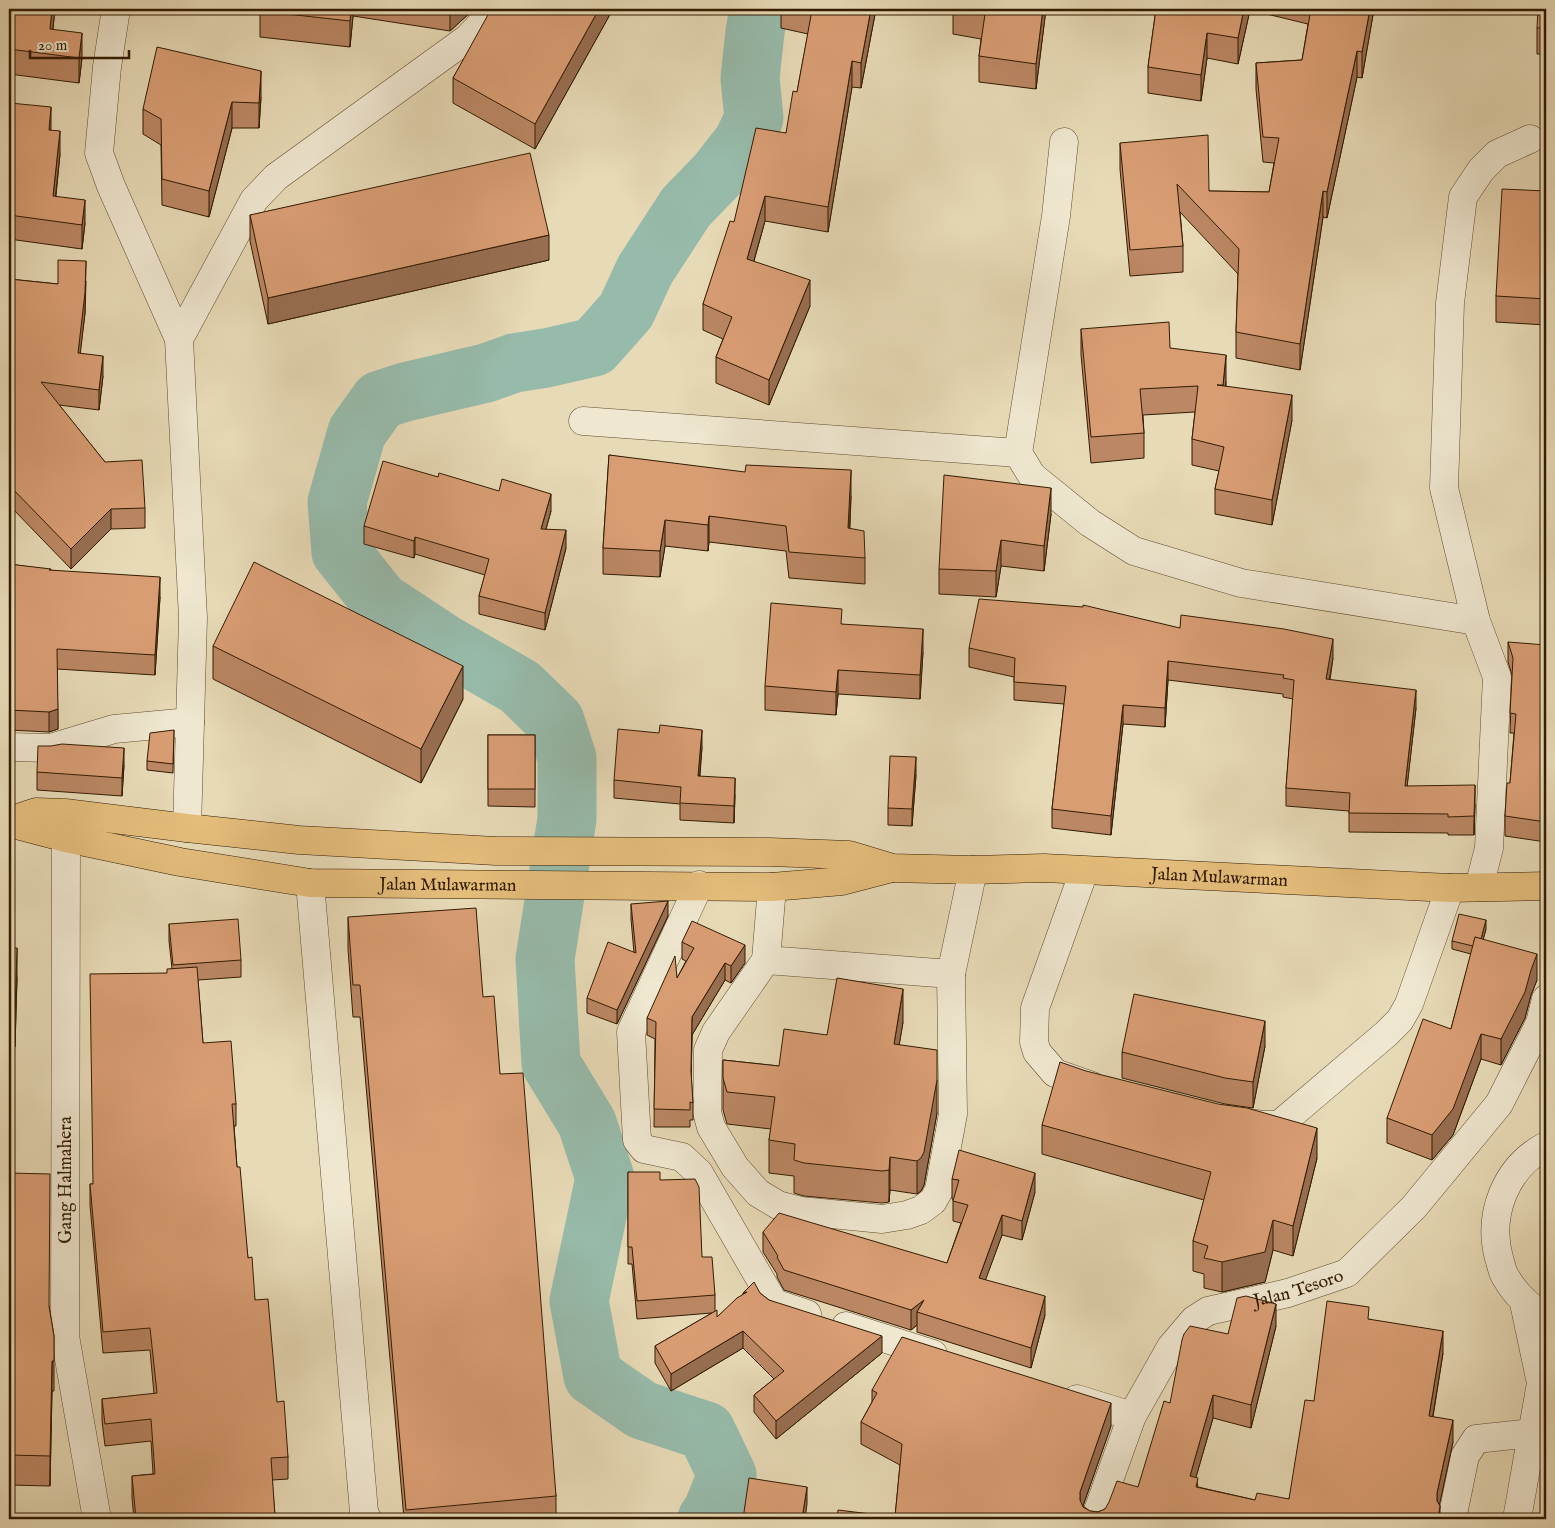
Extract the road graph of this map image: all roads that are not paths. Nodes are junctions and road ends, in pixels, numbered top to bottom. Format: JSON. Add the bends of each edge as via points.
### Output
{"nodes":[{"id":1,"x":116,"y":9,"type":"edge"},
{"id":2,"x":492,"y":9,"type":"edge"},
{"id":3,"x":1530,"y":138,"type":"dead end"},
{"id":4,"x":1064,"y":142,"type":"dead end"},
{"id":5,"x":179,"y":339,"type":"junction"},
{"id":6,"x":583,"y":420,"type":"dead end"},
{"id":7,"x":1018,"y":453,"type":"junction"},
{"id":8,"x":1476,"y":621,"type":"junction"},
{"id":9,"x":190,"y":722,"type":"junction"},
{"id":10,"x":9,"y":747,"type":"edge"},
{"id":11,"x":9,"y":822,"type":"edge"},
{"id":12,"x":186,"y":828,"type":"junction"},
{"id":13,"x":66,"y":838,"type":"junction"},
{"id":14,"x":892,"y":868,"type":"junction"},
{"id":15,"x":973,"y":870,"type":"junction"},
{"id":16,"x":1084,"y":871,"type":"junction"},
{"id":17,"x":310,"y":883,"type":"junction"},
{"id":18,"x":700,"y":885,"type":"junction"},
{"id":19,"x":772,"y":886,"type":"junction"},
{"id":20,"x":1546,"y":886,"type":"edge"},
{"id":21,"x":1479,"y":887,"type":"junction"},
{"id":22,"x":1450,"y":888,"type":"junction"},
{"id":23,"x":766,"y":960,"type":"junction"},
{"id":24,"x":951,"y":974,"type":"junction"},
{"id":25,"x":1546,"y":999,"type":"edge"},
{"id":26,"x":1119,"y":1093,"type":"edge"},
{"id":27,"x":1222,"y":1119,"type":"edge"},
{"id":28,"x":1546,"y":1146,"type":"edge"},
{"id":29,"x":1524,"y":1303,"type":"junction"},
{"id":30,"x":1546,"y":1318,"type":"edge"},
{"id":31,"x":953,"y":1360,"type":"edge"},
{"id":32,"x":1057,"y":1393,"type":"edge"},
{"id":33,"x":1132,"y":1416,"type":"junction"},
{"id":34,"x":1532,"y":1434,"type":"junction"},
{"id":35,"x":96,"y":1519,"type":"edge"},
{"id":36,"x":367,"y":1519,"type":"edge"},
{"id":37,"x":1095,"y":1519,"type":"edge"},
{"id":38,"x":1452,"y":1519,"type":"edge"},
{"id":39,"x":1517,"y":1519,"type":"edge"}],
"edges":[{"from":1,"to":5,"type":"street","via":[[99,153]]},
{"from":2,"to":5,"type":"street","via":[[468,38],[276,177],[254,200]]},
{"from":3,"to":8,"type":"street","via":[[1498,154],[1481,170],[1463,197],[1450,302],[1444,488]]},
{"from":4,"to":7,"type":"street","via":[[1056,216]]},
{"from":5,"to":9,"type":"street","via":[[193,618]]},
{"from":6,"to":7,"type":"street"},
{"from":7,"to":8,"type":"street","via":[[1032,476],[1090,523],[1134,551],[1242,583]]},
{"from":8,"to":21,"type":"street","via":[[1497,677],[1489,848]]},
{"from":9,"to":10,"type":"street","via":[[114,729],[51,748]]},
{"from":9,"to":12,"type":"street"},
{"from":11,"to":12,"type":"highway","name":"Jalan Mulawarman","via":[[36,812]]},
{"from":11,"to":13,"type":"highway","name":"Jalan Mulawarman"},
{"from":12,"to":14,"type":"highway","name":"Jalan Mulawarman","via":[[299,840],[496,851],[848,855]]},
{"from":13,"to":17,"type":"highway","name":"Jalan Mulawarman","via":[[180,862]]},
{"from":13,"to":35,"type":"street","name":"Gang Halmahera","via":[[65,1336]]},
{"from":14,"to":15,"type":"highway","name":"Jalan Mulawarman"},
{"from":14,"to":19,"type":"highway","name":"Jalan Mulawarman","via":[[842,881]]},
{"from":15,"to":16,"type":"highway","name":"Jalan Mulawarman","via":[[1044,868]]},
{"from":15,"to":24,"type":"street"},
{"from":16,"to":22,"type":"highway","name":"Jalan Mulawarman"},
{"from":16,"to":26,"type":"street","via":[[1035,1008],[1034,1042],[1037,1052],[1055,1073]]},
{"from":17,"to":18,"type":"highway","name":"Jalan Mulawarman"},
{"from":17,"to":36,"type":"street"},
{"from":18,"to":19,"type":"highway","name":"Jalan Mulawarman"},
{"from":18,"to":31,"type":"street","via":[[631,1032],[637,1140],[644,1149],[682,1157],[699,1174],[774,1303]]},
{"from":19,"to":23,"type":"street"},
{"from":20,"to":21,"type":"highway","name":"Jalan Mulawarman"},
{"from":21,"to":22,"type":"highway","name":"Jalan Mulawarman"},
{"from":22,"to":27,"type":"street","via":[[1410,1004],[1400,1020],[1279,1125],[1264,1126]]},
{"from":23,"to":24,"type":"street"},
{"from":23,"to":24,"type":"street","via":[[716,1032],[708,1050],[707,1112],[711,1127],[735,1167],[758,1193],[778,1205],[801,1211],[882,1219],[921,1210],[933,1201],[939,1190],[953,1114]]},
{"from":25,"to":33,"type":"street","name":"Jalan Tesoro","via":[[1540,1022],[1500,1104],[1414,1207],[1347,1273],[1288,1293],[1201,1314],[1171,1347]]},
{"from":28,"to":29,"type":"street","via":[[1533,1153],[1510,1178],[1497,1209],[1495,1242],[1504,1275]]},
{"from":29,"to":30,"type":"street"},
{"from":29,"to":34,"type":"street","via":[[1541,1383]]},
{"from":32,"to":33,"type":"street"},
{"from":33,"to":37,"type":"street","name":"Jalan Tesoro"},
{"from":34,"to":38,"type":"street","via":[[1476,1439],[1465,1456]]},
{"from":34,"to":39,"type":"street"}]}
